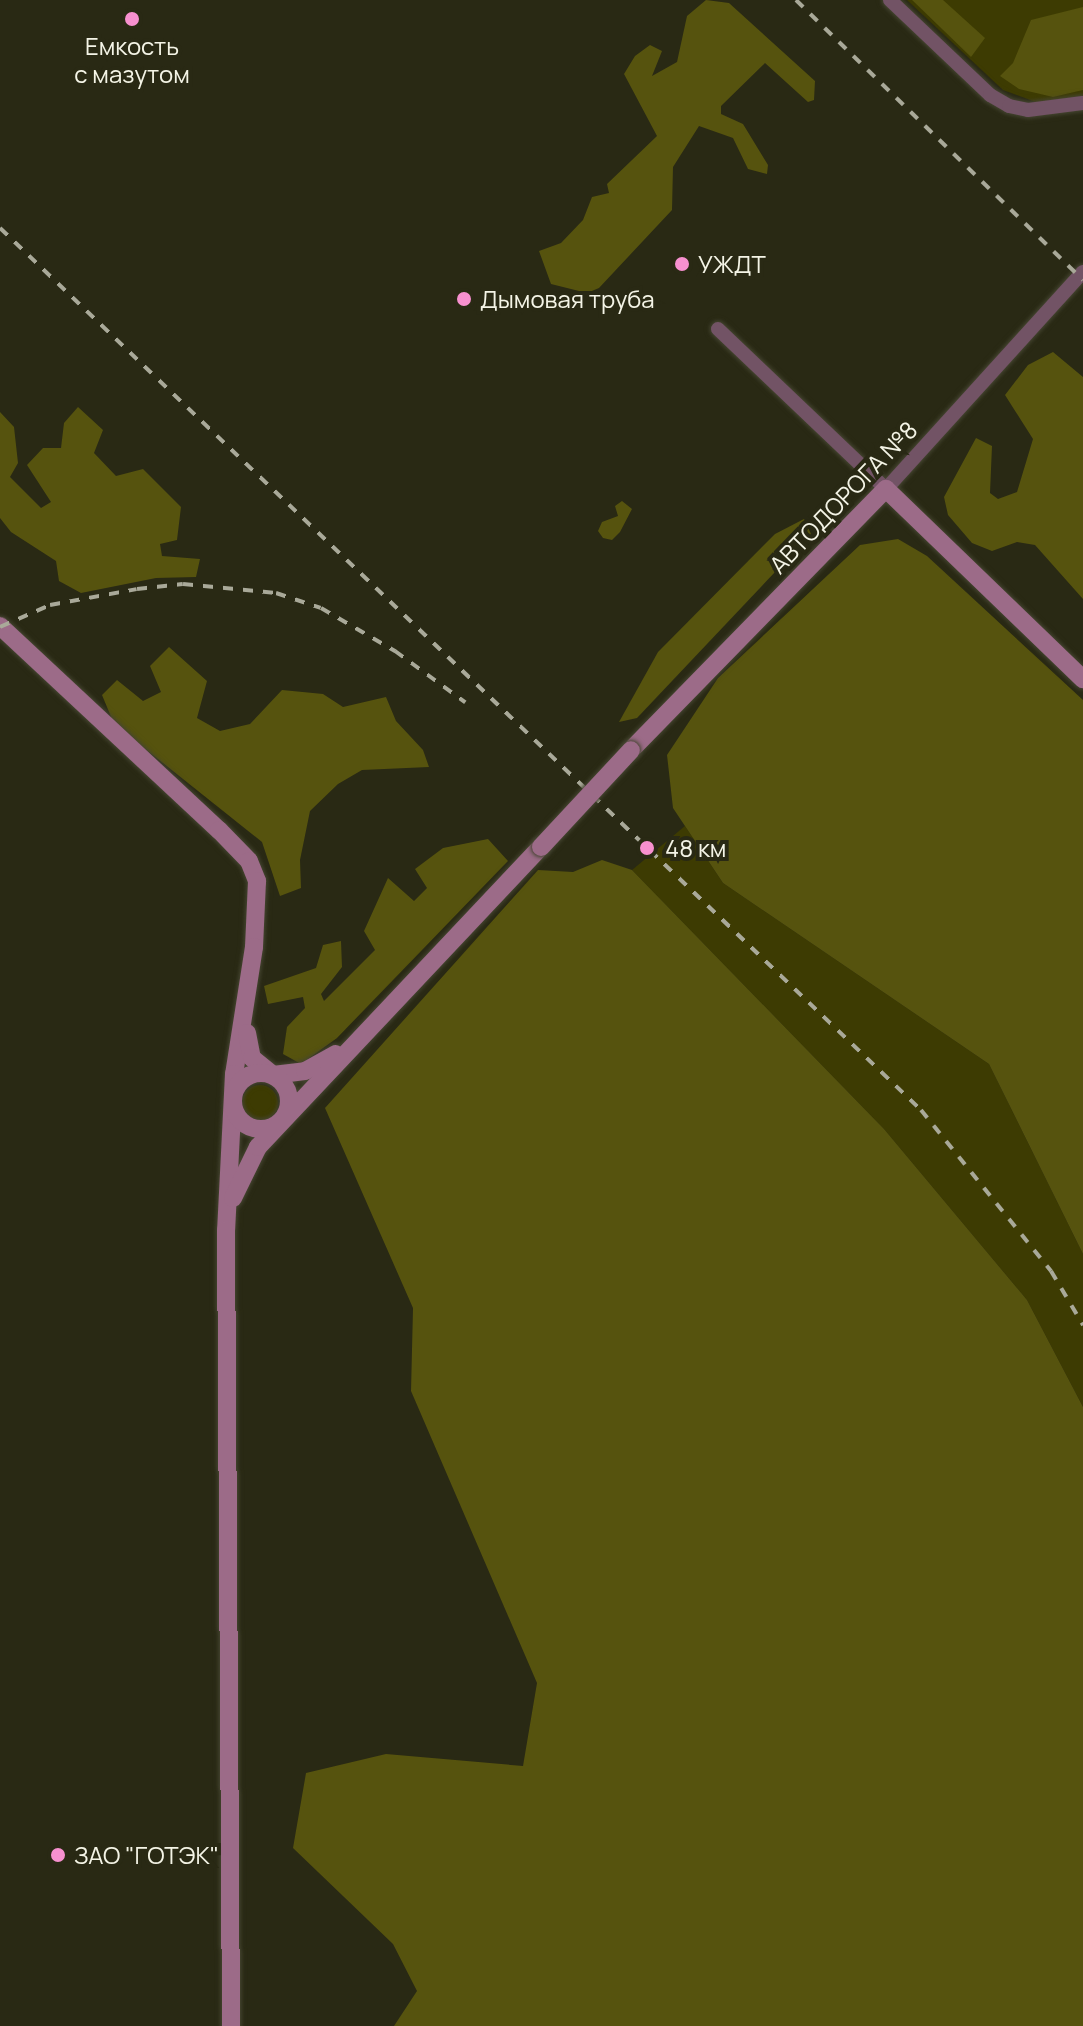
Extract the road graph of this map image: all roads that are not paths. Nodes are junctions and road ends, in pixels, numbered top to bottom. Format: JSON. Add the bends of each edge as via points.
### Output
{"nodes":[{"id":1,"x":890,"y":0,"type":"edge"},
{"id":2,"x":1083,"y":103,"type":"edge"},
{"id":3,"x":1083,"y":272,"type":"edge"},
{"id":4,"x":718,"y":329,"type":"dead end"},
{"id":5,"x":886,"y":489,"type":"junction"},
{"id":6,"x":0,"y":626,"type":"edge"},
{"id":7,"x":1083,"y":679,"type":"edge"},
{"id":8,"x":248,"y":998,"type":"junction"},
{"id":9,"x":356,"y":1041,"type":"junction"},
{"id":10,"x":273,"y":1075,"type":"junction"},
{"id":11,"x":233,"y":1098,"type":"junction"},
{"id":12,"x":282,"y":1122,"type":"junction"},
{"id":13,"x":226,"y":1230,"type":"junction"},
{"id":14,"x":231,"y":2026,"type":"edge"}],
"edges":[{"from":1,"to":2,"type":"street","via":[[990,95],[1009,106],[1028,110]]},
{"from":3,"to":5,"type":"street","name":"АВТОДОРОГА №8"},
{"from":4,"to":5,"type":"street"},
{"from":5,"to":7,"type":"street"},
{"from":5,"to":9,"type":"street","name":"АВТОДОРОГА №8","bridge":true},
{"from":6,"to":8,"type":"street","via":[[249,861],[258,905]]},
{"from":8,"to":10,"type":"street","via":[[249,1052]]},
{"from":8,"to":11,"type":"street"},
{"from":9,"to":10,"type":"street","via":[[305,1071]]},
{"from":9,"to":12,"type":"street"},
{"from":10,"to":11,"type":"street","via":[[245,1079]]},
{"from":10,"to":12,"type":"street","via":[[289,1096]]},
{"from":11,"to":12,"type":"street","via":[[238,1116],[252,1128]]},
{"from":11,"to":13,"type":"street"},
{"from":12,"to":13,"type":"street","via":[[243,1170]]},
{"from":13,"to":14,"type":"street"}]}
